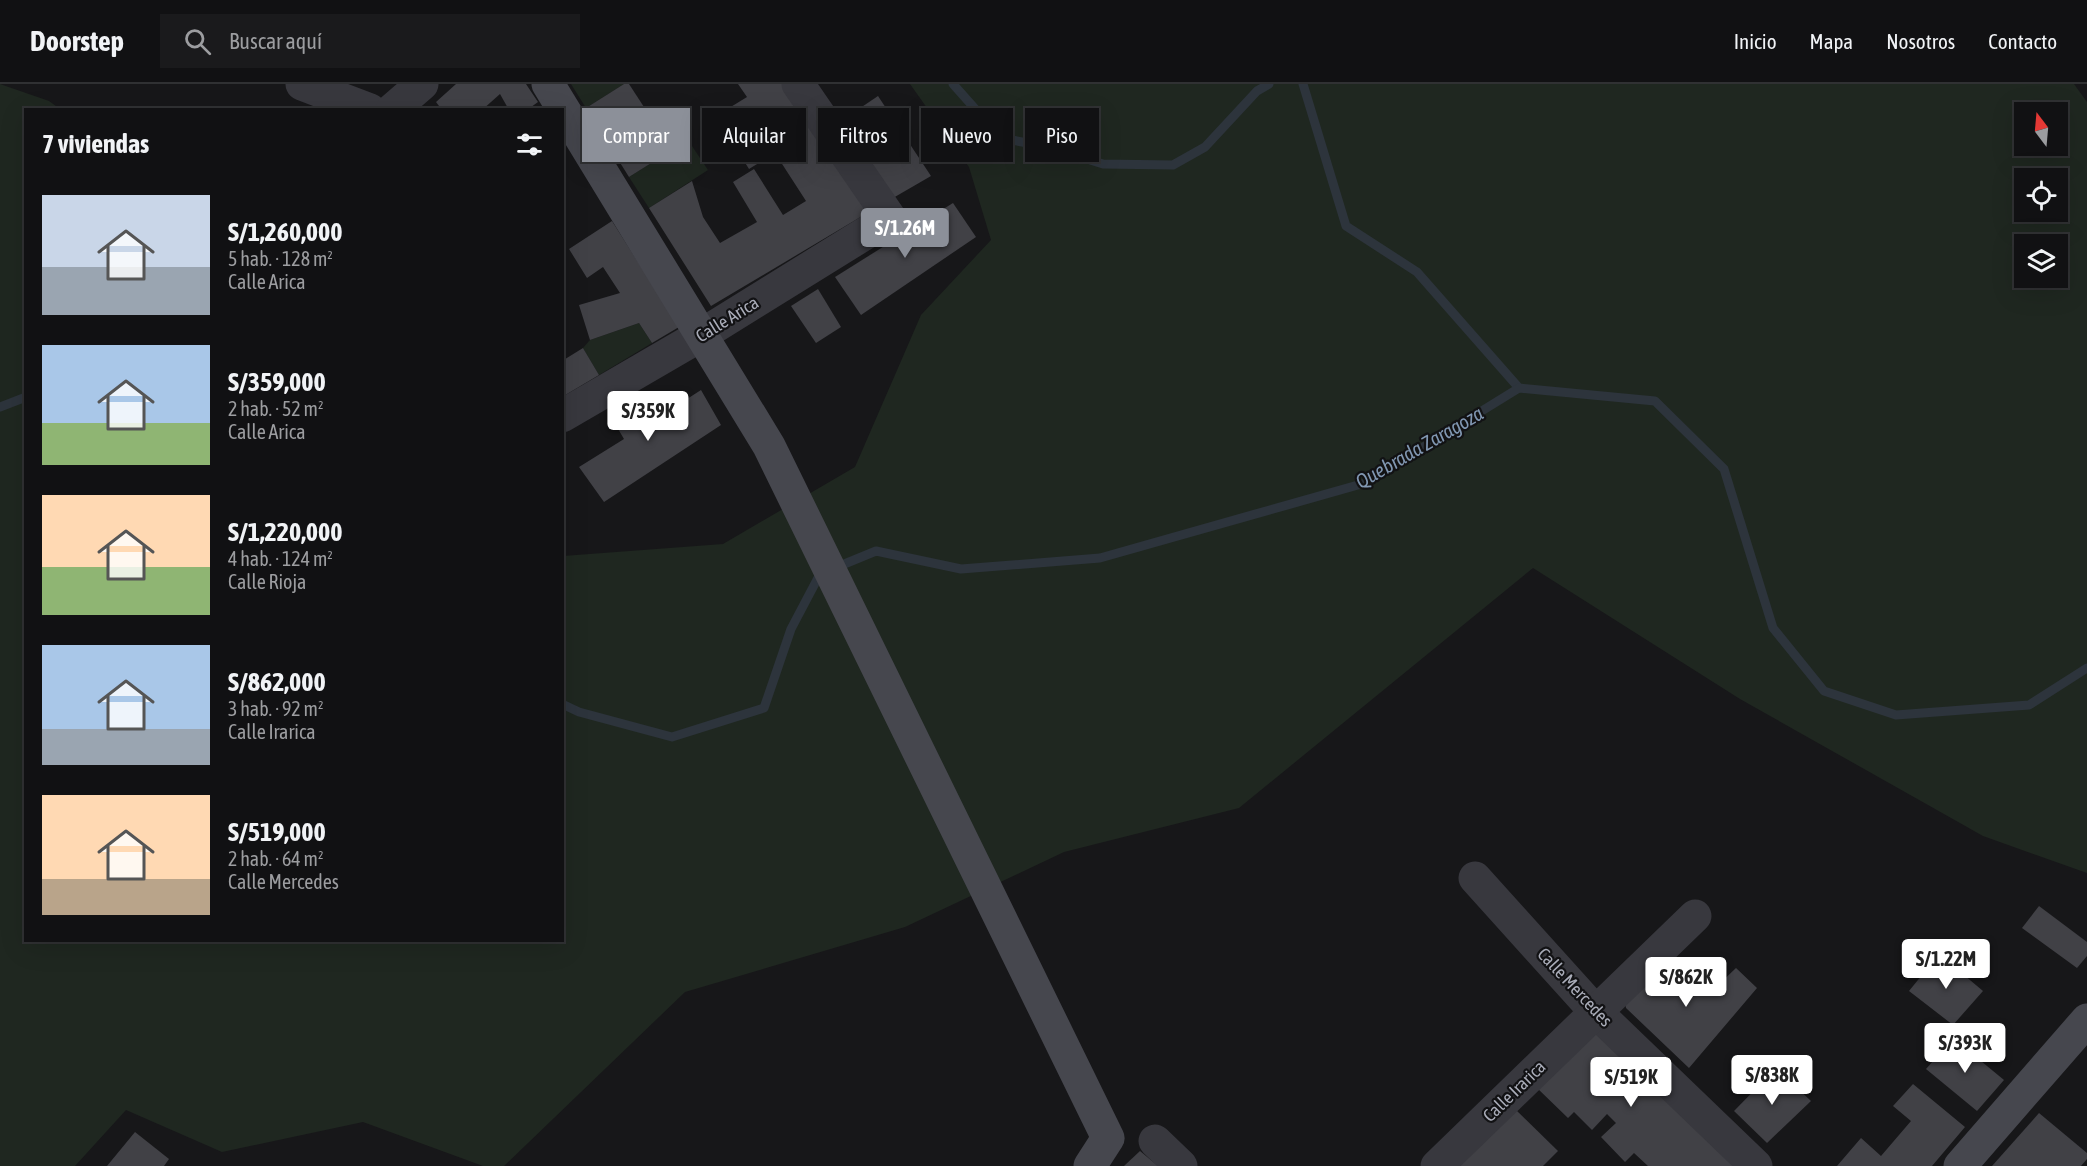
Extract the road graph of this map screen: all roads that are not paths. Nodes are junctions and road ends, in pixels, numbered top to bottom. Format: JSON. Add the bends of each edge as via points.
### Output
{"nodes":[{"id":1,"x":302,"y":84,"type":"edge"},
{"id":2,"x":422,"y":84,"type":"edge"},
{"id":3,"x":548,"y":84,"type":"edge"},
{"id":4,"x":798,"y":84,"type":"edge"},
{"id":5,"x":365,"y":108,"type":"edge"},
{"id":6,"x":394,"y":108,"type":"edge"},
{"id":7,"x":563,"y":108,"type":"edge"},
{"id":8,"x":564,"y":110,"type":"edge"},
{"id":9,"x":703,"y":334,"type":"junction"},
{"id":10,"x":564,"y":415,"type":"edge"},
{"id":11,"x":1475,"y":878,"type":"dead end"},
{"id":12,"x":1695,"y":916,"type":"dead end"},
{"id":13,"x":1595,"y":1011,"type":"junction"},
{"id":14,"x":2087,"y":1020,"type":"edge"},
{"id":15,"x":1155,"y":1141,"type":"dead end"},
{"id":16,"x":1090,"y":1166,"type":"edge"},
{"id":17,"x":1181,"y":1166,"type":"edge"},
{"id":18,"x":1437,"y":1166,"type":"edge"},
{"id":19,"x":1756,"y":1166,"type":"edge"},
{"id":20,"x":1960,"y":1166,"type":"edge"}],
"edges":[{"from":1,"to":5,"type":"street"},
{"from":2,"to":6,"type":"street"},
{"from":3,"to":7,"type":"street"},
{"from":4,"to":9,"type":"street","name":"Calle Arica","via":[[890,218]]},
{"from":8,"to":9,"type":"street"},
{"from":9,"to":10,"type":"street","name":"Calle Arica"},
{"from":9,"to":16,"type":"street","via":[[769,446],[1108,1138]]},
{"from":11,"to":13,"type":"street","name":"Calle Mercedes"},
{"from":12,"to":13,"type":"street","name":"Calle Irarica"},
{"from":13,"to":18,"type":"street","name":"Calle Irarica"},
{"from":13,"to":19,"type":"street","name":"Calle Mercedes"},
{"from":14,"to":20,"type":"street"},
{"from":15,"to":17,"type":"street"}]}
